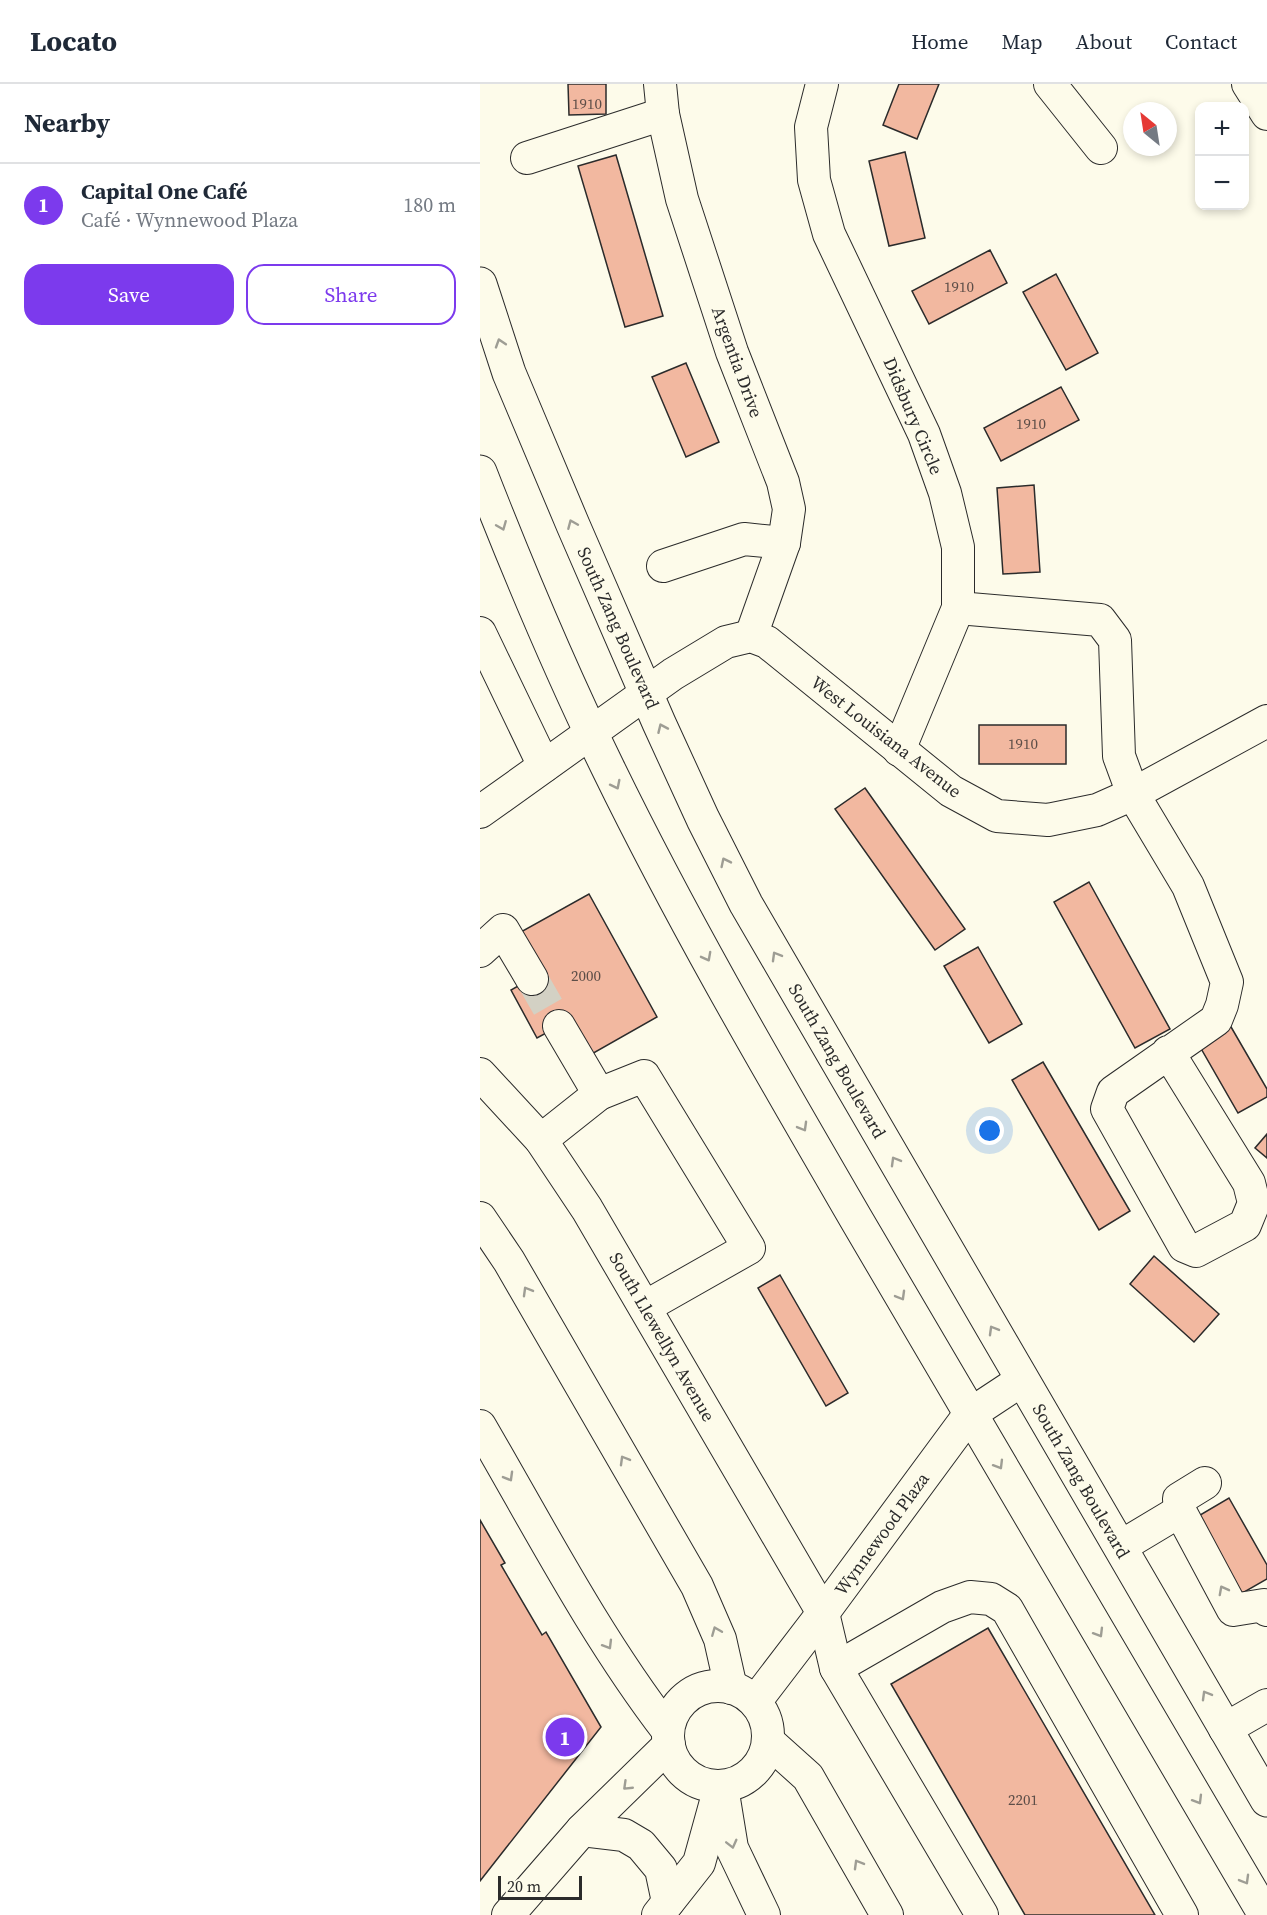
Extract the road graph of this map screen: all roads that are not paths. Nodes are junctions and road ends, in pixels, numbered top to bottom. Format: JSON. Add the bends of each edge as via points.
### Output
{"nodes":[{"id":1,"x":822,"y":84,"type":"edge"},
{"id":2,"x":1050,"y":84,"type":"edge"},
{"id":3,"x":1248,"y":84,"type":"edge"},
{"id":4,"x":662,"y":99,"type":"edge"},
{"id":5,"x":1267,"y":114,"type":"edge"},
{"id":6,"x":1101,"y":148,"type":"dead end"},
{"id":7,"x":526,"y":158,"type":"dead end"},
{"id":8,"x":480,"y":284,"type":"edge"},
{"id":9,"x":480,"y":472,"type":"edge"},
{"id":10,"x":784,"y":543,"type":"junction"},
{"id":11,"x":663,"y":566,"type":"dead end"},
{"id":12,"x":958,"y":608,"type":"junction"},
{"id":13,"x":480,"y":633,"type":"edge"},
{"id":14,"x":751,"y":636,"type":"junction"},
{"id":15,"x":646,"y":693,"type":"junction"},
{"id":16,"x":1267,"y":721,"type":"edge"},
{"id":17,"x":591,"y":732,"type":"junction"},
{"id":18,"x":899,"y":750,"type":"junction"},
{"id":19,"x":544,"y":766,"type":"junction"},
{"id":20,"x":1133,"y":794,"type":"junction"},
{"id":21,"x":480,"y":812,"type":"edge"},
{"id":22,"x":480,"y":951,"type":"edge"},
{"id":23,"x":532,"y":979,"type":"tunnel mouth"},
{"id":24,"x":559,"y":1026,"type":"tunnel mouth"},
{"id":25,"x":1168,"y":1052,"type":"junction"},
{"id":26,"x":480,"y":1074,"type":"edge"},
{"id":27,"x":599,"y":1094,"type":"junction"},
{"id":28,"x":541,"y":1140,"type":"junction"},
{"id":29,"x":480,"y":1218,"type":"edge"},
{"id":30,"x":645,"y":1307,"type":"junction"},
{"id":31,"x":1022,"y":1380,"type":"junction"},
{"id":32,"x":969,"y":1415,"type":"junction"},
{"id":33,"x":480,"y":1426,"type":"edge"},
{"id":34,"x":1205,"y":1483,"type":"dead end"},
{"id":35,"x":1180,"y":1510,"type":"junction"},
{"id":36,"x":1120,"y":1547,"type":"junction"},
{"id":37,"x":1267,"y":1610,"type":"edge"},
{"id":38,"x":824,"y":1613,"type":"junction"},
{"id":39,"x":836,"y":1668,"type":"junction"},
{"id":40,"x":743,"y":1695,"type":"junction"},
{"id":41,"x":1267,"y":1705,"type":"edge"},
{"id":42,"x":1225,"y":1729,"type":"junction"},
{"id":43,"x":668,"y":1738,"type":"junction"},
{"id":44,"x":769,"y":1742,"type":"junction"},
{"id":45,"x":721,"y":1787,"type":"junction"},
{"id":46,"x":1267,"y":1800,"type":"edge"},
{"id":47,"x":582,"y":1830,"type":"junction"},
{"id":48,"x":663,"y":1908,"type":"edge"},
{"id":49,"x":508,"y":1915,"type":"edge"},
{"id":50,"x":764,"y":1915,"type":"edge"},
{"id":51,"x":887,"y":1915,"type":"edge"},
{"id":52,"x":982,"y":1915,"type":"edge"},
{"id":53,"x":1182,"y":1915,"type":"edge"},
{"id":54,"x":1265,"y":1915,"type":"edge"}],
"edges":[{"from":1,"to":12,"type":"street","name":"Didsbury Circle","via":[[811,127],[814,180],[829,234],[924,434],[945,493],[958,547]]},
{"from":2,"to":6,"type":"street"},
{"from":3,"to":5,"type":"street"},
{"from":4,"to":7,"type":"street"},
{"from":4,"to":10,"type":"street","name":"Argentia Drive","via":[[685,210],[732,352],[783,482],[789,509]]},
{"from":15,"to":8,"type":"main road","name":"South Zang Boulevard","one_way":true,"via":[[509,373]]},
{"from":9,"to":17,"type":"main road","one_way":true},
{"from":10,"to":11,"type":"street","via":[[744,539]]},
{"from":10,"to":14,"type":"street","name":"Argentia Drive"},
{"from":12,"to":18,"type":"street","name":"Didsbury Circle"},
{"from":12,"to":20,"type":"street","via":[[1100,620],[1115,640],[1119,756]]},
{"from":13,"to":19,"type":"street"},
{"from":14,"to":15,"type":"street","via":[[726,642]]},
{"from":14,"to":18,"type":"street","name":"West Louisiana Avenue","via":[[767,642]]},
{"from":15,"to":17,"type":"street"},
{"from":31,"to":15,"type":"main road","name":"South Zang Boulevard","one_way":true,"via":[[746,904]]},
{"from":16,"to":20,"type":"street","name":"West Louisiana Avenue"},
{"from":17,"to":19,"type":"street"},
{"from":17,"to":32,"type":"main road","one_way":true,"via":[[736,1012]]},
{"from":18,"to":20,"type":"street","name":"West Louisiana Avenue","via":[[951,791],[997,816],[1048,820],[1097,810]]},
{"from":19,"to":21,"type":"street"},
{"from":20,"to":25,"type":"street","via":[[1188,886],[1227,982],[1216,1020]]},
{"from":22,"to":23,"type":"street","via":[[503,930]]},
{"from":24,"to":27,"type":"street"},
{"from":25,"to":25,"type":"street","via":[[1113,1092],[1107,1110],[1184,1246],[1197,1251],[1245,1224],[1254,1203],[1249,1183]]},
{"from":26,"to":28,"type":"street","name":"South Llewellyn Avenue"},
{"from":27,"to":28,"type":"street"},
{"from":27,"to":30,"type":"street","via":[[644,1076],[749,1248]]},
{"from":28,"to":30,"type":"street","name":"South Llewellyn Avenue"},
{"from":40,"to":29,"type":"street","one_way":true,"via":[[697,1586],[509,1261]]},
{"from":30,"to":38,"type":"street","name":"South Llewellyn Avenue"},
{"from":31,"to":32,"type":"street","name":"Wynnewood Plaza"},
{"from":31,"to":36,"type":"main road","name":"South Zang Boulevard"},
{"from":32,"to":38,"type":"street","name":"Wynnewood Plaza"},
{"from":32,"to":54,"type":"main road","one_way":true},
{"from":33,"to":43,"type":"street","one_way":true,"via":[[609,1648]]},
{"from":34,"to":35,"type":"street","via":[[1179,1499]]},
{"from":35,"to":36,"type":"street"},
{"from":37,"to":35,"type":"street","one_way":true,"via":[[1264,1605],[1233,1610]]},
{"from":42,"to":36,"type":"main road","name":"South Zang Boulevard","one_way":true},
{"from":38,"to":39,"type":"street","name":"South Llewellyn Avenue"},
{"from":38,"to":40,"type":"street","name":"Wynnewood Plaza"},
{"from":39,"to":52,"type":"street","name":"South Llewellyn Avenue"},
{"from":39,"to":53,"type":"street","via":[[942,1607],[970,1597],[991,1599],[1007,1609]]},
{"from":40,"to":43,"type":"street","via":[[717,1686],[690,1695],[672,1717]]},
{"from":40,"to":44,"type":"street","via":[[764,1714]]},
{"from":41,"to":42,"type":"street"},
{"from":42,"to":46,"type":"main road","name":"South Zang Boulevard"},
{"from":43,"to":45,"type":"street","via":[[673,1759],[681,1771],[692,1780]]},
{"from":43,"to":47,"type":"street","one_way":true},
{"from":44,"to":45,"type":"street","via":[[765,1756],[747,1778]]},
{"from":51,"to":44,"type":"street","one_way":true,"via":[[808,1777]]},
{"from":45,"to":48,"type":"street","via":[[699,1863]]},
{"from":45,"to":50,"type":"street","one_way":true,"via":[[732,1848]]},
{"from":47,"to":48,"type":"street","via":[[624,1835],[641,1845],[662,1869]]},
{"from":47,"to":49,"type":"street"}]}
